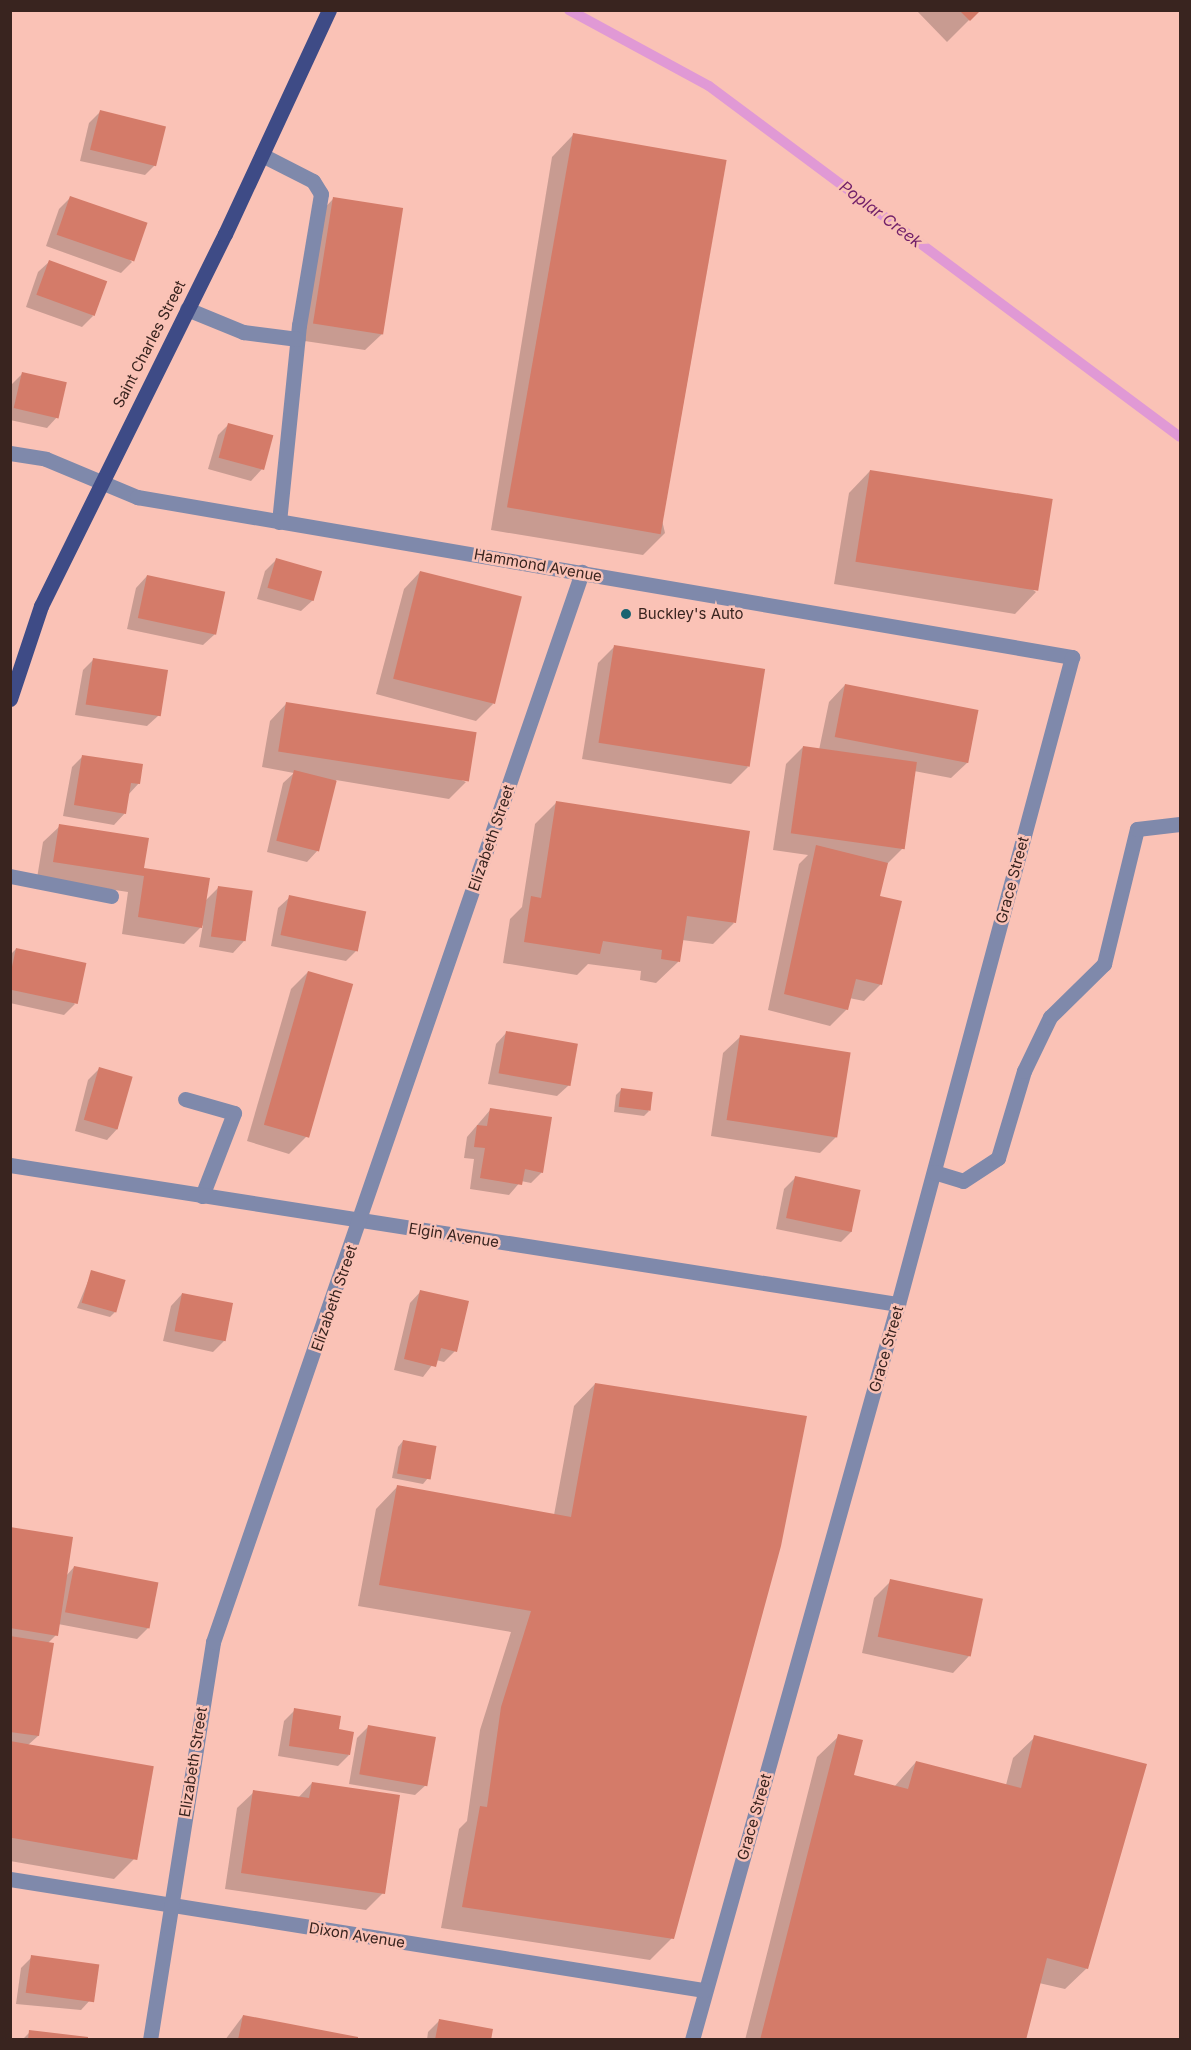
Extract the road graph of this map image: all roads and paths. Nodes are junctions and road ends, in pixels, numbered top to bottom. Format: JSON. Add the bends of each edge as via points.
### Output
{"nodes":[{"id":1,"x":329,"y":10,"type":"edge"},
{"id":2,"x":262,"y":155,"type":"junction"},
{"id":3,"x":187,"y":309,"type":"junction"},
{"id":4,"x":298,"y":339,"type":"junction"},
{"id":5,"x":10,"y":453,"type":"edge"},
{"id":6,"x":100,"y":481,"type":"junction"},
{"id":7,"x":279,"y":522,"type":"junction"},
{"id":8,"x":582,"y":573,"type":"junction"},
{"id":9,"x":1072,"y":657,"type":"joint"},
{"id":10,"x":10,"y":699,"type":"edge"},
{"id":11,"x":1180,"y":824,"type":"edge"},
{"id":12,"x":10,"y":876,"type":"edge"},
{"id":13,"x":111,"y":896,"type":"dead end"},
{"id":14,"x":185,"y":1099,"type":"dead end"},
{"id":15,"x":10,"y":1165,"type":"edge"},
{"id":16,"x":934,"y":1172,"type":"junction"},
{"id":17,"x":202,"y":1196,"type":"junction"},
{"id":18,"x":361,"y":1221,"type":"junction"},
{"id":19,"x":898,"y":1304,"type":"junction"},
{"id":20,"x":10,"y":1879,"type":"edge"},
{"id":21,"x":170,"y":1905,"type":"junction"},
{"id":22,"x":704,"y":1990,"type":"junction"},
{"id":23,"x":150,"y":2040,"type":"edge"},
{"id":24,"x":692,"y":2040,"type":"edge"}],
"edges":[{"from":1,"to":2,"type":"main road","name":"Saint Charles Street"},
{"from":2,"to":3,"type":"main road","name":"Saint Charles Street"},
{"from":2,"to":4,"type":"street","via":[[313,181],[321,194]]},
{"from":3,"to":4,"type":"street","via":[[243,332]]},
{"from":3,"to":6,"type":"main road","name":"Saint Charles Street"},
{"from":4,"to":7,"type":"street"},
{"from":5,"to":6,"type":"street","name":"Hammond Avenue","via":[[46,459]]},
{"from":6,"to":7,"type":"street","name":"Hammond Avenue","via":[[137,497]]},
{"from":6,"to":10,"type":"main road","name":"Saint Charles Street","via":[[41,606]]},
{"from":7,"to":8,"type":"street","name":"Hammond Avenue"},
{"from":8,"to":9,"type":"street","name":"Hammond Avenue"},
{"from":8,"to":18,"type":"street","name":"Elizabeth Street"},
{"from":9,"to":16,"type":"street","name":"Grace Street"},
{"from":11,"to":16,"type":"street","via":[[1137,829],[1104,964],[1050,1017],[1024,1071],[998,1158],[963,1181]]},
{"from":12,"to":13,"type":"street"},
{"from":14,"to":17,"type":"street","via":[[234,1113]]},
{"from":15,"to":17,"type":"street","name":"Elgin Avenue"},
{"from":16,"to":19,"type":"street","name":"Grace Street"},
{"from":17,"to":18,"type":"street","name":"Elgin Avenue"},
{"from":18,"to":19,"type":"street","name":"Elgin Avenue"},
{"from":18,"to":21,"type":"street","name":"Elizabeth Street","via":[[213,1642]]},
{"from":19,"to":22,"type":"street","name":"Grace Street"},
{"from":20,"to":21,"type":"street","name":"Dixon Avenue"},
{"from":21,"to":22,"type":"street","name":"Dixon Avenue"},
{"from":21,"to":23,"type":"street","name":"Elizabeth Street"},
{"from":22,"to":24,"type":"street","name":"Grace Street"}]}
